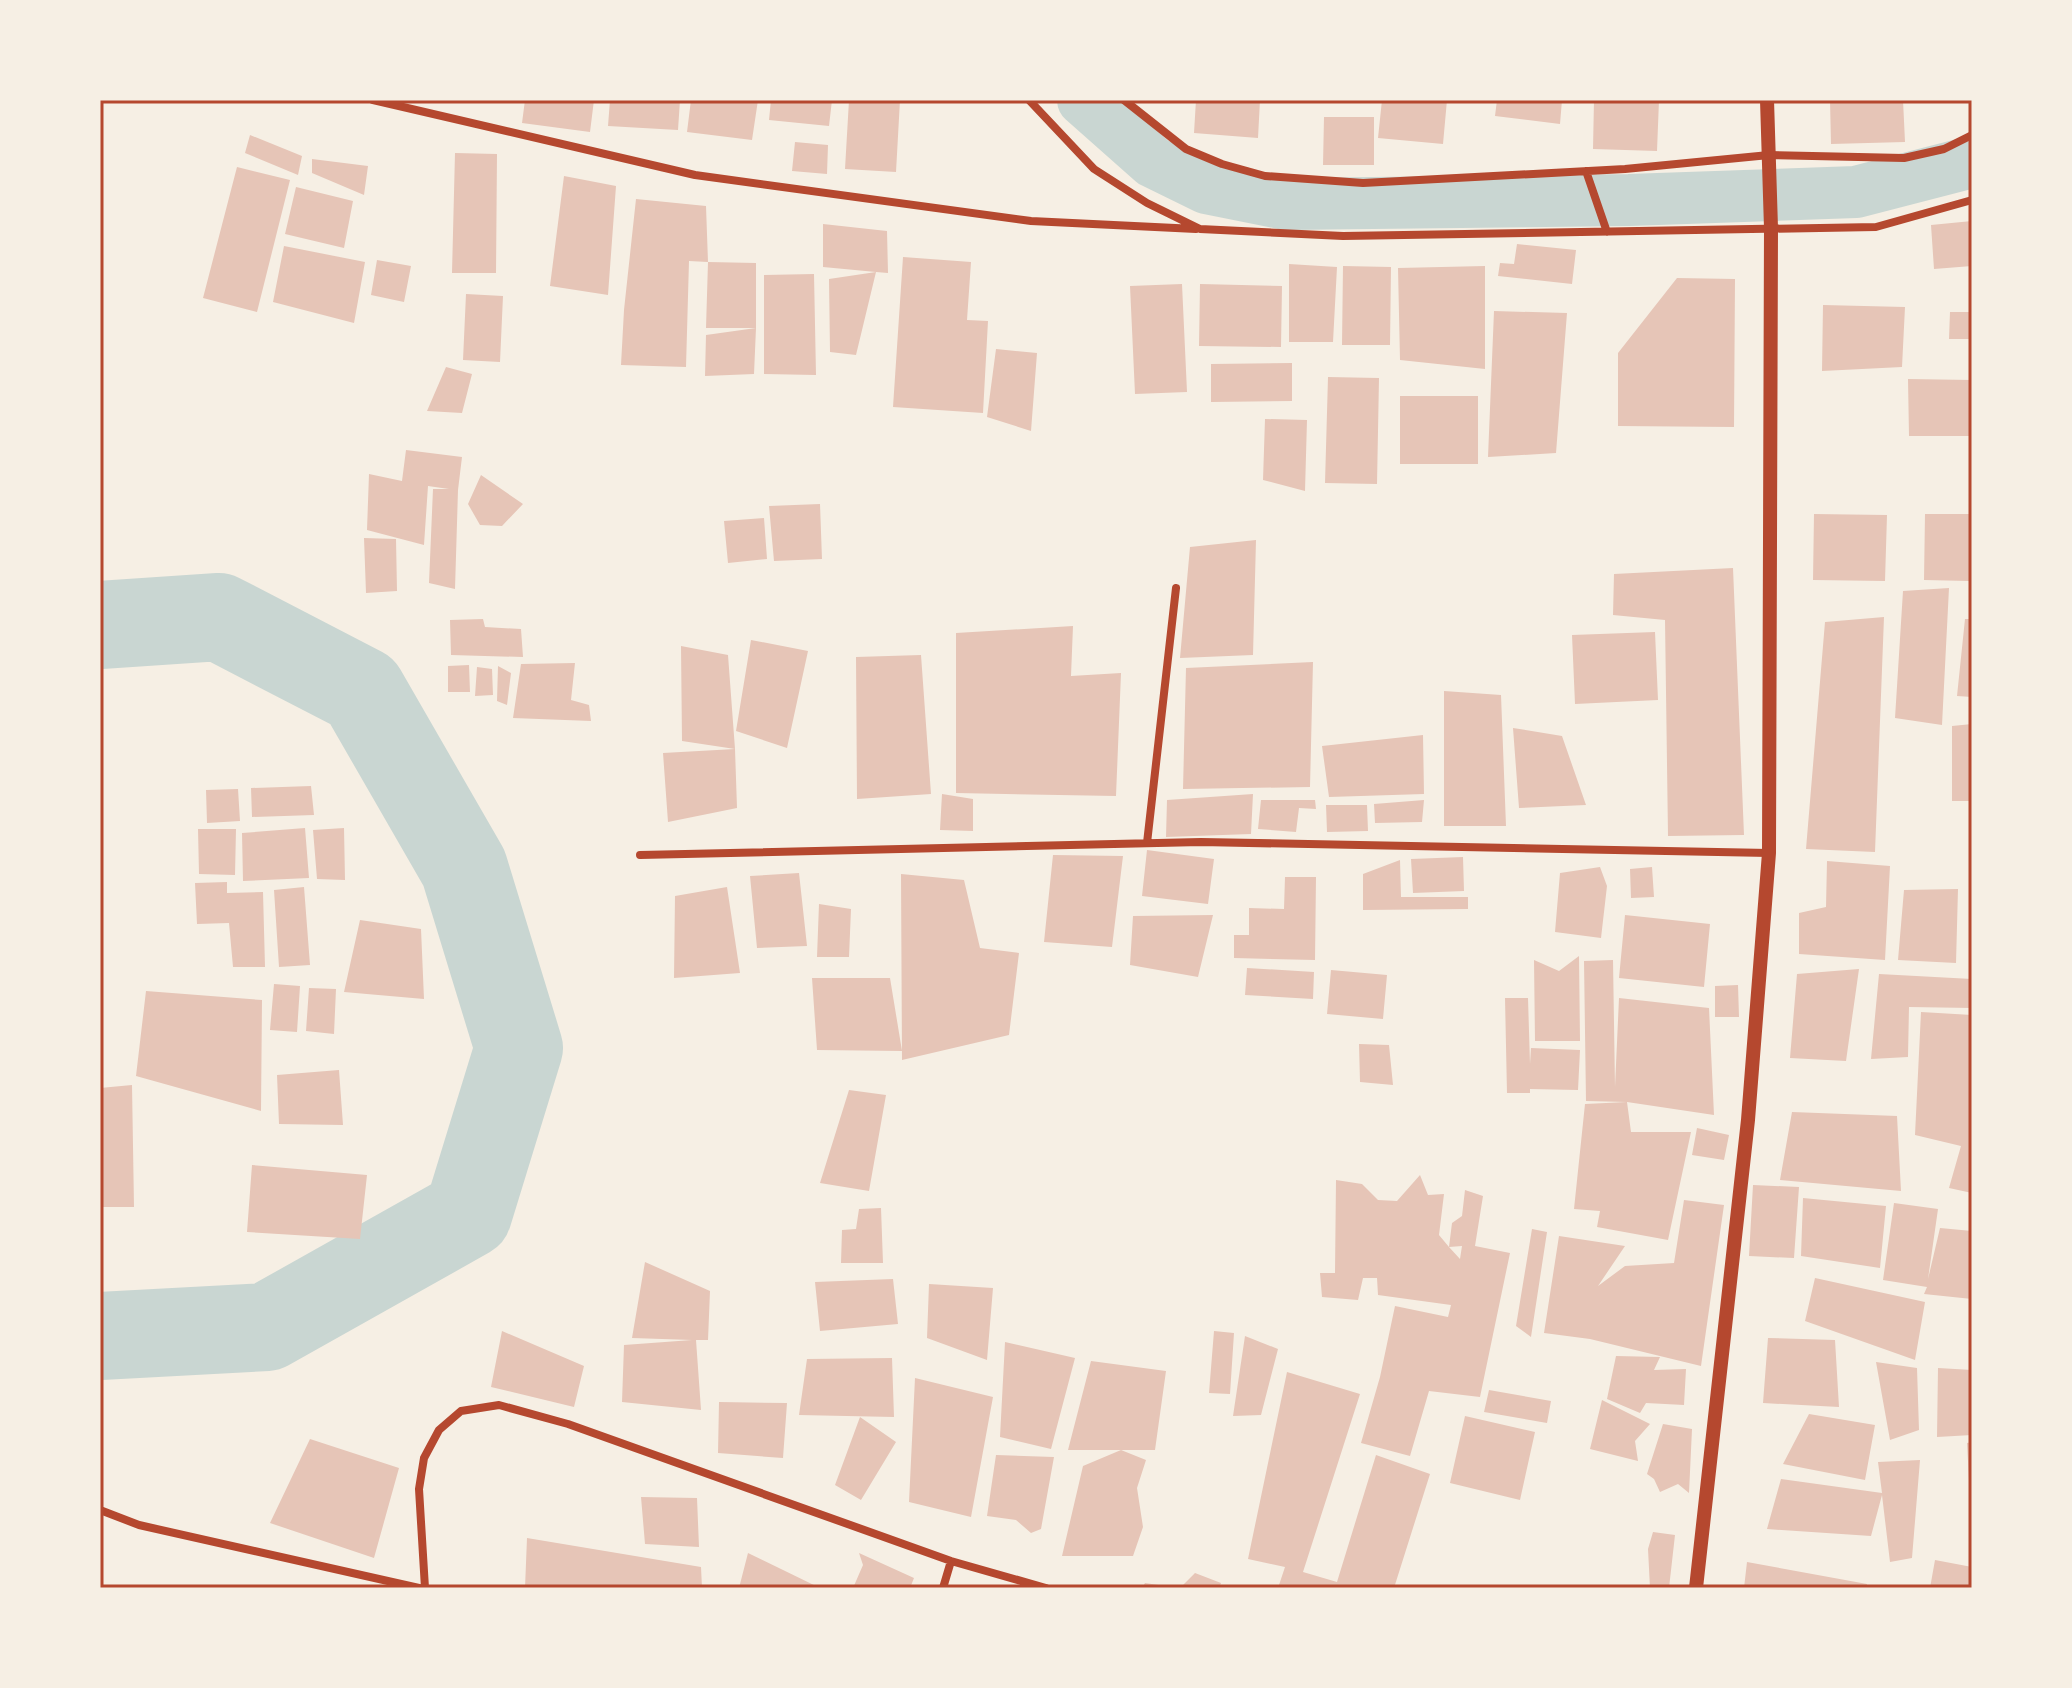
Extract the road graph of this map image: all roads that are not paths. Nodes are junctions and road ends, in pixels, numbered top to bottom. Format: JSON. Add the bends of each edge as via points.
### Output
{"nodes":[{"id":1,"x":373,"y":100,"type":"edge"},
{"id":2,"x":1029,"y":100,"type":"edge"},
{"id":3,"x":1124,"y":100,"type":"edge"},
{"id":4,"x":1767,"y":100,"type":"edge"},
{"id":5,"x":1972,"y":135,"type":"edge"},
{"id":6,"x":1770,"y":161,"type":"junction"},
{"id":7,"x":1586,"y":171,"type":"junction"},
{"id":8,"x":1972,"y":200,"type":"edge"},
{"id":9,"x":1771,"y":228,"type":"junction"},
{"id":10,"x":1200,"y":229,"type":"junction"},
{"id":11,"x":1607,"y":232,"type":"junction"},
{"id":12,"x":1176,"y":588,"type":"dead end"},
{"id":13,"x":1147,"y":843,"type":"junction"},
{"id":14,"x":1769,"y":853,"type":"junction"},
{"id":15,"x":640,"y":855,"type":"dead end"},
{"id":16,"x":100,"y":1510,"type":"edge"},
{"id":17,"x":951,"y":1561,"type":"junction"},
{"id":18,"x":422,"y":1588,"type":"edge"},
{"id":19,"x":943,"y":1588,"type":"edge"},
{"id":20,"x":1046,"y":1588,"type":"edge"},
{"id":21,"x":1696,"y":1588,"type":"edge"}],
"edges":[{"from":1,"to":10,"type":"street","via":[[695,175],[1031,221]]},
{"from":2,"to":10,"type":"street","via":[[1094,169]]},
{"from":3,"to":7,"type":"street","via":[[1186,149],[1265,176],[1363,183]]},
{"from":4,"to":6,"type":"street"},
{"from":5,"to":6,"type":"street","via":[[1944,149],[1904,158]]},
{"from":6,"to":7,"type":"street"},
{"from":6,"to":9,"type":"street"},
{"from":7,"to":11,"type":"street"},
{"from":8,"to":9,"type":"street","via":[[1876,227]]},
{"from":9,"to":11,"type":"street"},
{"from":9,"to":14,"type":"street"},
{"from":10,"to":11,"type":"street","via":[[1343,236]]},
{"from":12,"to":13,"type":"street"},
{"from":13,"to":14,"type":"street"},
{"from":13,"to":15,"type":"street"},
{"from":14,"to":21,"type":"street","via":[[1748,1120]]},
{"from":16,"to":18,"type":"street","via":[[139,1525]]},
{"from":17,"to":18,"type":"street","via":[[568,1424],[499,1405],[461,1411],[439,1430],[424,1458],[419,1489]]},
{"from":17,"to":19,"type":"street"},
{"from":17,"to":20,"type":"street"}]}
